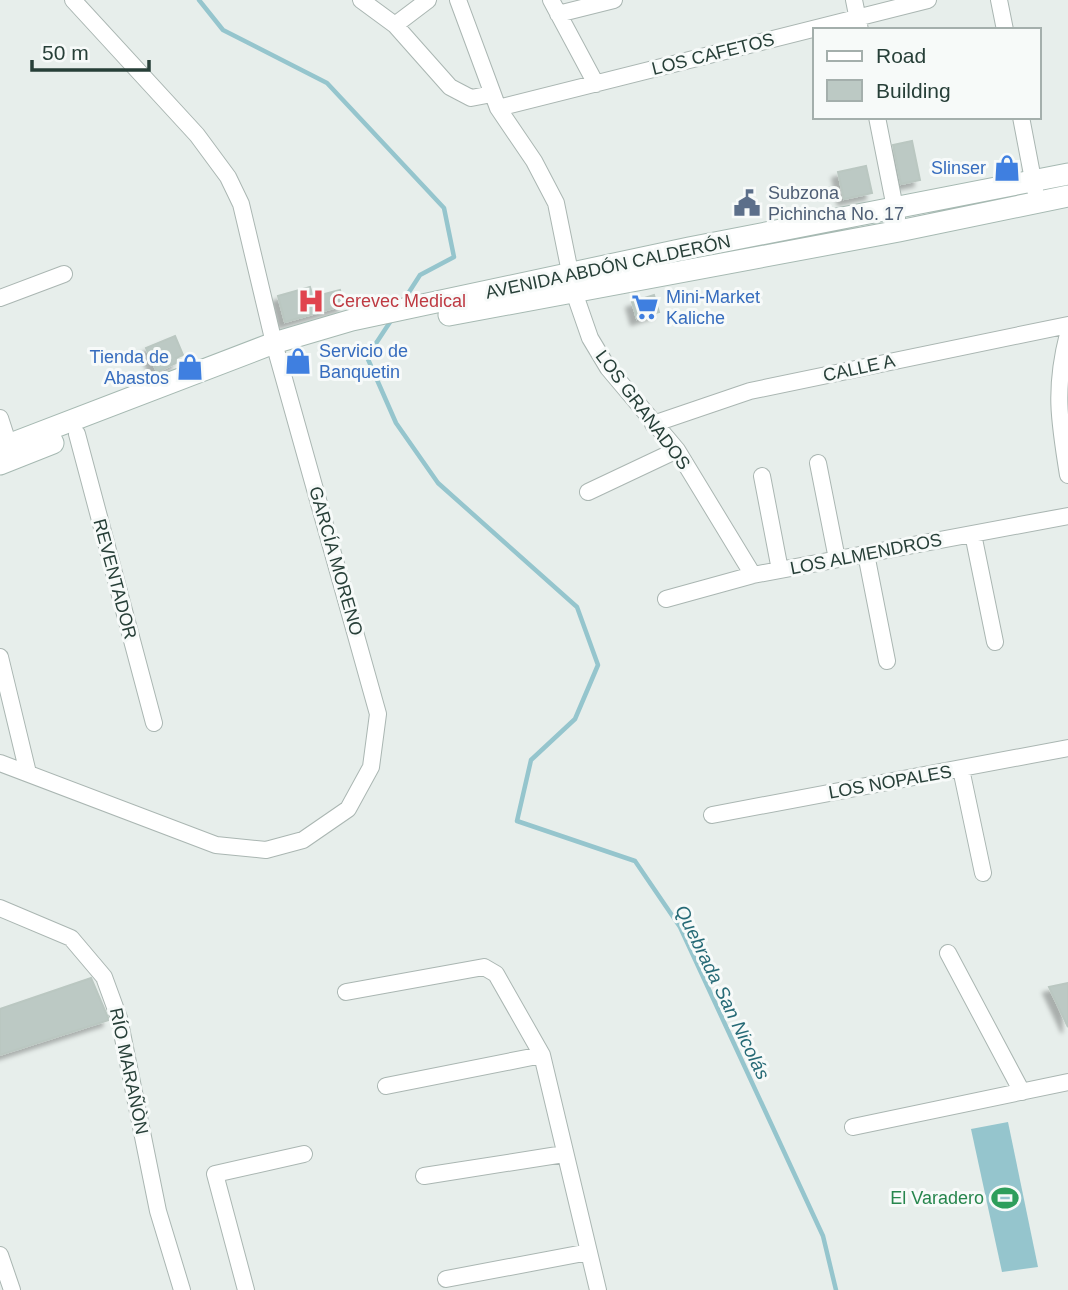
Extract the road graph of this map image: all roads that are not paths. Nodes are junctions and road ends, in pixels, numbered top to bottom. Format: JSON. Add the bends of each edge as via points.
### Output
{"nodes":[{"id":1,"x":73,"y":0,"type":"edge"},
{"id":2,"x":361,"y":0,"type":"edge"},
{"id":3,"x":428,"y":0,"type":"edge"},
{"id":4,"x":458,"y":0,"type":"edge"},
{"id":5,"x":614,"y":0,"type":"edge"},
{"id":6,"x":854,"y":0,"type":"edge"},
{"id":7,"x":928,"y":0,"type":"edge"},
{"id":8,"x":999,"y":0,"type":"edge"},
{"id":9,"x":554,"y":7,"type":"edge"},
{"id":10,"x":859,"y":23,"type":"edge"},
{"id":11,"x":395,"y":25,"type":"junction"},
{"id":12,"x":837,"y":28,"type":"edge"},
{"id":13,"x":1005,"y":28,"type":"edge"},
{"id":14,"x":813,"y":34,"type":"edge"},
{"id":15,"x":596,"y":84,"type":"junction"},
{"id":16,"x":495,"y":101,"type":"junction"},
{"id":17,"x":877,"y":119,"type":"edge"},
{"id":18,"x":1021,"y":119,"type":"edge"},
{"id":19,"x":1068,"y":174,"type":"edge"},
{"id":20,"x":1036,"y":192,"type":"junction"},
{"id":21,"x":1068,"y":196,"type":"edge"},
{"id":22,"x":895,"y":209,"type":"junction"},
{"id":23,"x":899,"y":231,"type":"junction"},
{"id":24,"x":64,"y":274,"type":"dead end"},
{"id":25,"x":573,"y":282,"type":"junction"},
{"id":26,"x":0,"y":298,"type":"edge"},
{"id":27,"x":1068,"y":326,"type":"edge"},
{"id":28,"x":1068,"y":334,"type":"edge"},
{"id":29,"x":276,"y":348,"type":"junction"},
{"id":30,"x":0,"y":418,"type":"edge"},
{"id":31,"x":653,"y":424,"type":"junction"},
{"id":32,"x":77,"y":434,"type":"junction"},
{"id":33,"x":677,"y":450,"type":"junction"},
{"id":34,"x":6,"y":454,"type":"edge"},
{"id":35,"x":818,"y":463,"type":"dead end"},
{"id":36,"x":1068,"y":475,"type":"edge"},
{"id":37,"x":762,"y":476,"type":"dead end"},
{"id":38,"x":588,"y":492,"type":"dead end"},
{"id":39,"x":1068,"y":516,"type":"edge"},
{"id":40,"x":973,"y":534,"type":"junction"},
{"id":41,"x":866,"y":554,"type":"junction"},
{"id":42,"x":837,"y":559,"type":"junction"},
{"id":43,"x":780,"y":570,"type":"junction"},
{"id":44,"x":753,"y":575,"type":"junction"},
{"id":45,"x":666,"y":599,"type":"dead end"},
{"id":46,"x":995,"y":642,"type":"dead end"},
{"id":47,"x":0,"y":657,"type":"edge"},
{"id":48,"x":887,"y":661,"type":"dead end"},
{"id":49,"x":154,"y":723,"type":"dead end"},
{"id":50,"x":1068,"y":748,"type":"edge"},
{"id":51,"x":0,"y":763,"type":"edge"},
{"id":52,"x":961,"y":769,"type":"junction"},
{"id":53,"x":28,"y":772,"type":"junction"},
{"id":54,"x":712,"y":815,"type":"dead end"},
{"id":55,"x":983,"y":873,"type":"dead end"},
{"id":56,"x":0,"y":908,"type":"edge"},
{"id":57,"x":948,"y":953,"type":"dead end"},
{"id":58,"x":346,"y":992,"type":"dead end"},
{"id":59,"x":542,"y":1055,"type":"junction"},
{"id":60,"x":1068,"y":1083,"type":"edge"},
{"id":61,"x":386,"y":1086,"type":"dead end"},
{"id":62,"x":1022,"y":1092,"type":"junction"},
{"id":63,"x":853,"y":1127,"type":"dead end"},
{"id":64,"x":304,"y":1154,"type":"dead end"},
{"id":65,"x":564,"y":1154,"type":"junction"},
{"id":66,"x":424,"y":1176,"type":"dead end"},
{"id":67,"x":589,"y":1252,"type":"junction"},
{"id":68,"x":0,"y":1255,"type":"edge"},
{"id":69,"x":446,"y":1279,"type":"dead end"},
{"id":70,"x":12,"y":1290,"type":"edge"},
{"id":71,"x":182,"y":1290,"type":"edge"},
{"id":72,"x":246,"y":1290,"type":"edge"},
{"id":73,"x":598,"y":1290,"type":"edge"}],
"edges":[{"from":1,"to":29,"type":"street","name":"GARCÍA MORENO","via":[[197,135],[228,177],[248,223]]},
{"from":2,"to":11,"type":"street","name":"LOS CAFETOS"},
{"from":3,"to":11,"type":"street"},
{"from":4,"to":16,"type":"street","name":"LOS GRANADOS"},
{"from":5,"to":9,"type":"street"},
{"from":6,"to":10,"type":"street"},
{"from":7,"to":10,"type":"street","name":"LOS CAFETOS"},
{"from":8,"to":13,"type":"street"},
{"from":9,"to":15,"type":"street"},
{"from":10,"to":12,"type":"street","name":"LOS CAFETOS"},
{"from":11,"to":16,"type":"street","name":"LOS CAFETOS","via":[[450,87],[471,98]]},
{"from":14,"to":15,"type":"street","name":"LOS CAFETOS"},
{"from":15,"to":16,"type":"street","name":"LOS CAFETOS"},
{"from":16,"to":25,"type":"street","name":"LOS GRANADOS","via":[[556,203]]},
{"from":17,"to":22,"type":"street"},
{"from":18,"to":20,"type":"street"},
{"from":19,"to":20,"type":"main road","name":"AVENIDA ABDÓN CALDERÓN"},
{"from":20,"to":21,"type":"main road","name":"AVENIDA ABDÓN CALDERÓN"},
{"from":20,"to":22,"type":"main road","name":"AVENIDA ABDÓN CALDERÓN"},
{"from":20,"to":23,"type":"main road","name":"AVENIDA ABDÓN CALDERÓN"},
{"from":22,"to":23,"type":"street"},
{"from":22,"to":25,"type":"main road","name":"AVENIDA ABDÓN CALDERÓN"},
{"from":23,"to":25,"type":"main road","name":"AVENIDA ABDÓN CALDERÓN"},
{"from":24,"to":26,"type":"street"},
{"from":25,"to":29,"type":"main road","name":"AVENIDA ABDÓN CALDERÓN","via":[[352,327]]},
{"from":25,"to":31,"type":"street","name":"LOS GRANADOS","via":[[590,338]]},
{"from":27,"to":31,"type":"street","name":"CALLE A","via":[[750,391]]},
{"from":28,"to":36,"type":"street","via":[[1058,372],[1059,425]]},
{"from":29,"to":32,"type":"main road","name":"AVENIDA ABDÓN CALDERÓN"},
{"from":29,"to":34,"type":"main road","name":"AVENIDA ABDÓN CALDERÓN"},
{"from":29,"to":53,"type":"street","name":"GARCÍA MORENO","via":[[378,714],[372,767],[358,795],[335,820],[303,840],[284,848],[244,849],[216,845]]},
{"from":30,"to":34,"type":"street"},
{"from":31,"to":33,"type":"street","name":"LOS GRANADOS"},
{"from":32,"to":34,"type":"main road","name":"AVENIDA ABDÓN CALDERÓN"},
{"from":32,"to":49,"type":"street","name":"REVENTADOR"},
{"from":33,"to":38,"type":"street"},
{"from":33,"to":44,"type":"street","name":"LOS GRANADOS"},
{"from":35,"to":42,"type":"street"},
{"from":37,"to":43,"type":"street"},
{"from":39,"to":40,"type":"street","name":"LOS ALMENDROS"},
{"from":40,"to":41,"type":"street","name":"LOS ALMENDROS"},
{"from":40,"to":46,"type":"street"},
{"from":41,"to":42,"type":"street","name":"LOS ALMENDROS"},
{"from":41,"to":48,"type":"street"},
{"from":42,"to":43,"type":"street","name":"LOS ALMENDROS"},
{"from":43,"to":44,"type":"street","name":"LOS ALMENDROS"},
{"from":44,"to":45,"type":"street","name":"LOS ALMENDROS"},
{"from":47,"to":53,"type":"street"},
{"from":50,"to":52,"type":"street","name":"LOS NOPALES"},
{"from":51,"to":53,"type":"street","name":"GARCÍA MORENO"},
{"from":52,"to":54,"type":"street","name":"LOS NOPALES"},
{"from":52,"to":55,"type":"street"},
{"from":56,"to":71,"type":"street","name":"RÍO MARAÑÒN","via":[[71,937],[104,977],[119,1018],[158,1211]]},
{"from":57,"to":62,"type":"street"},
{"from":58,"to":59,"type":"street","via":[[490,968]]},
{"from":59,"to":61,"type":"street"},
{"from":59,"to":65,"type":"street"},
{"from":60,"to":62,"type":"street"},
{"from":62,"to":63,"type":"street"},
{"from":64,"to":72,"type":"street","via":[[215,1174]]},
{"from":65,"to":66,"type":"street"},
{"from":65,"to":67,"type":"street"},
{"from":67,"to":69,"type":"street"},
{"from":67,"to":73,"type":"street"},
{"from":68,"to":70,"type":"street"}]}
